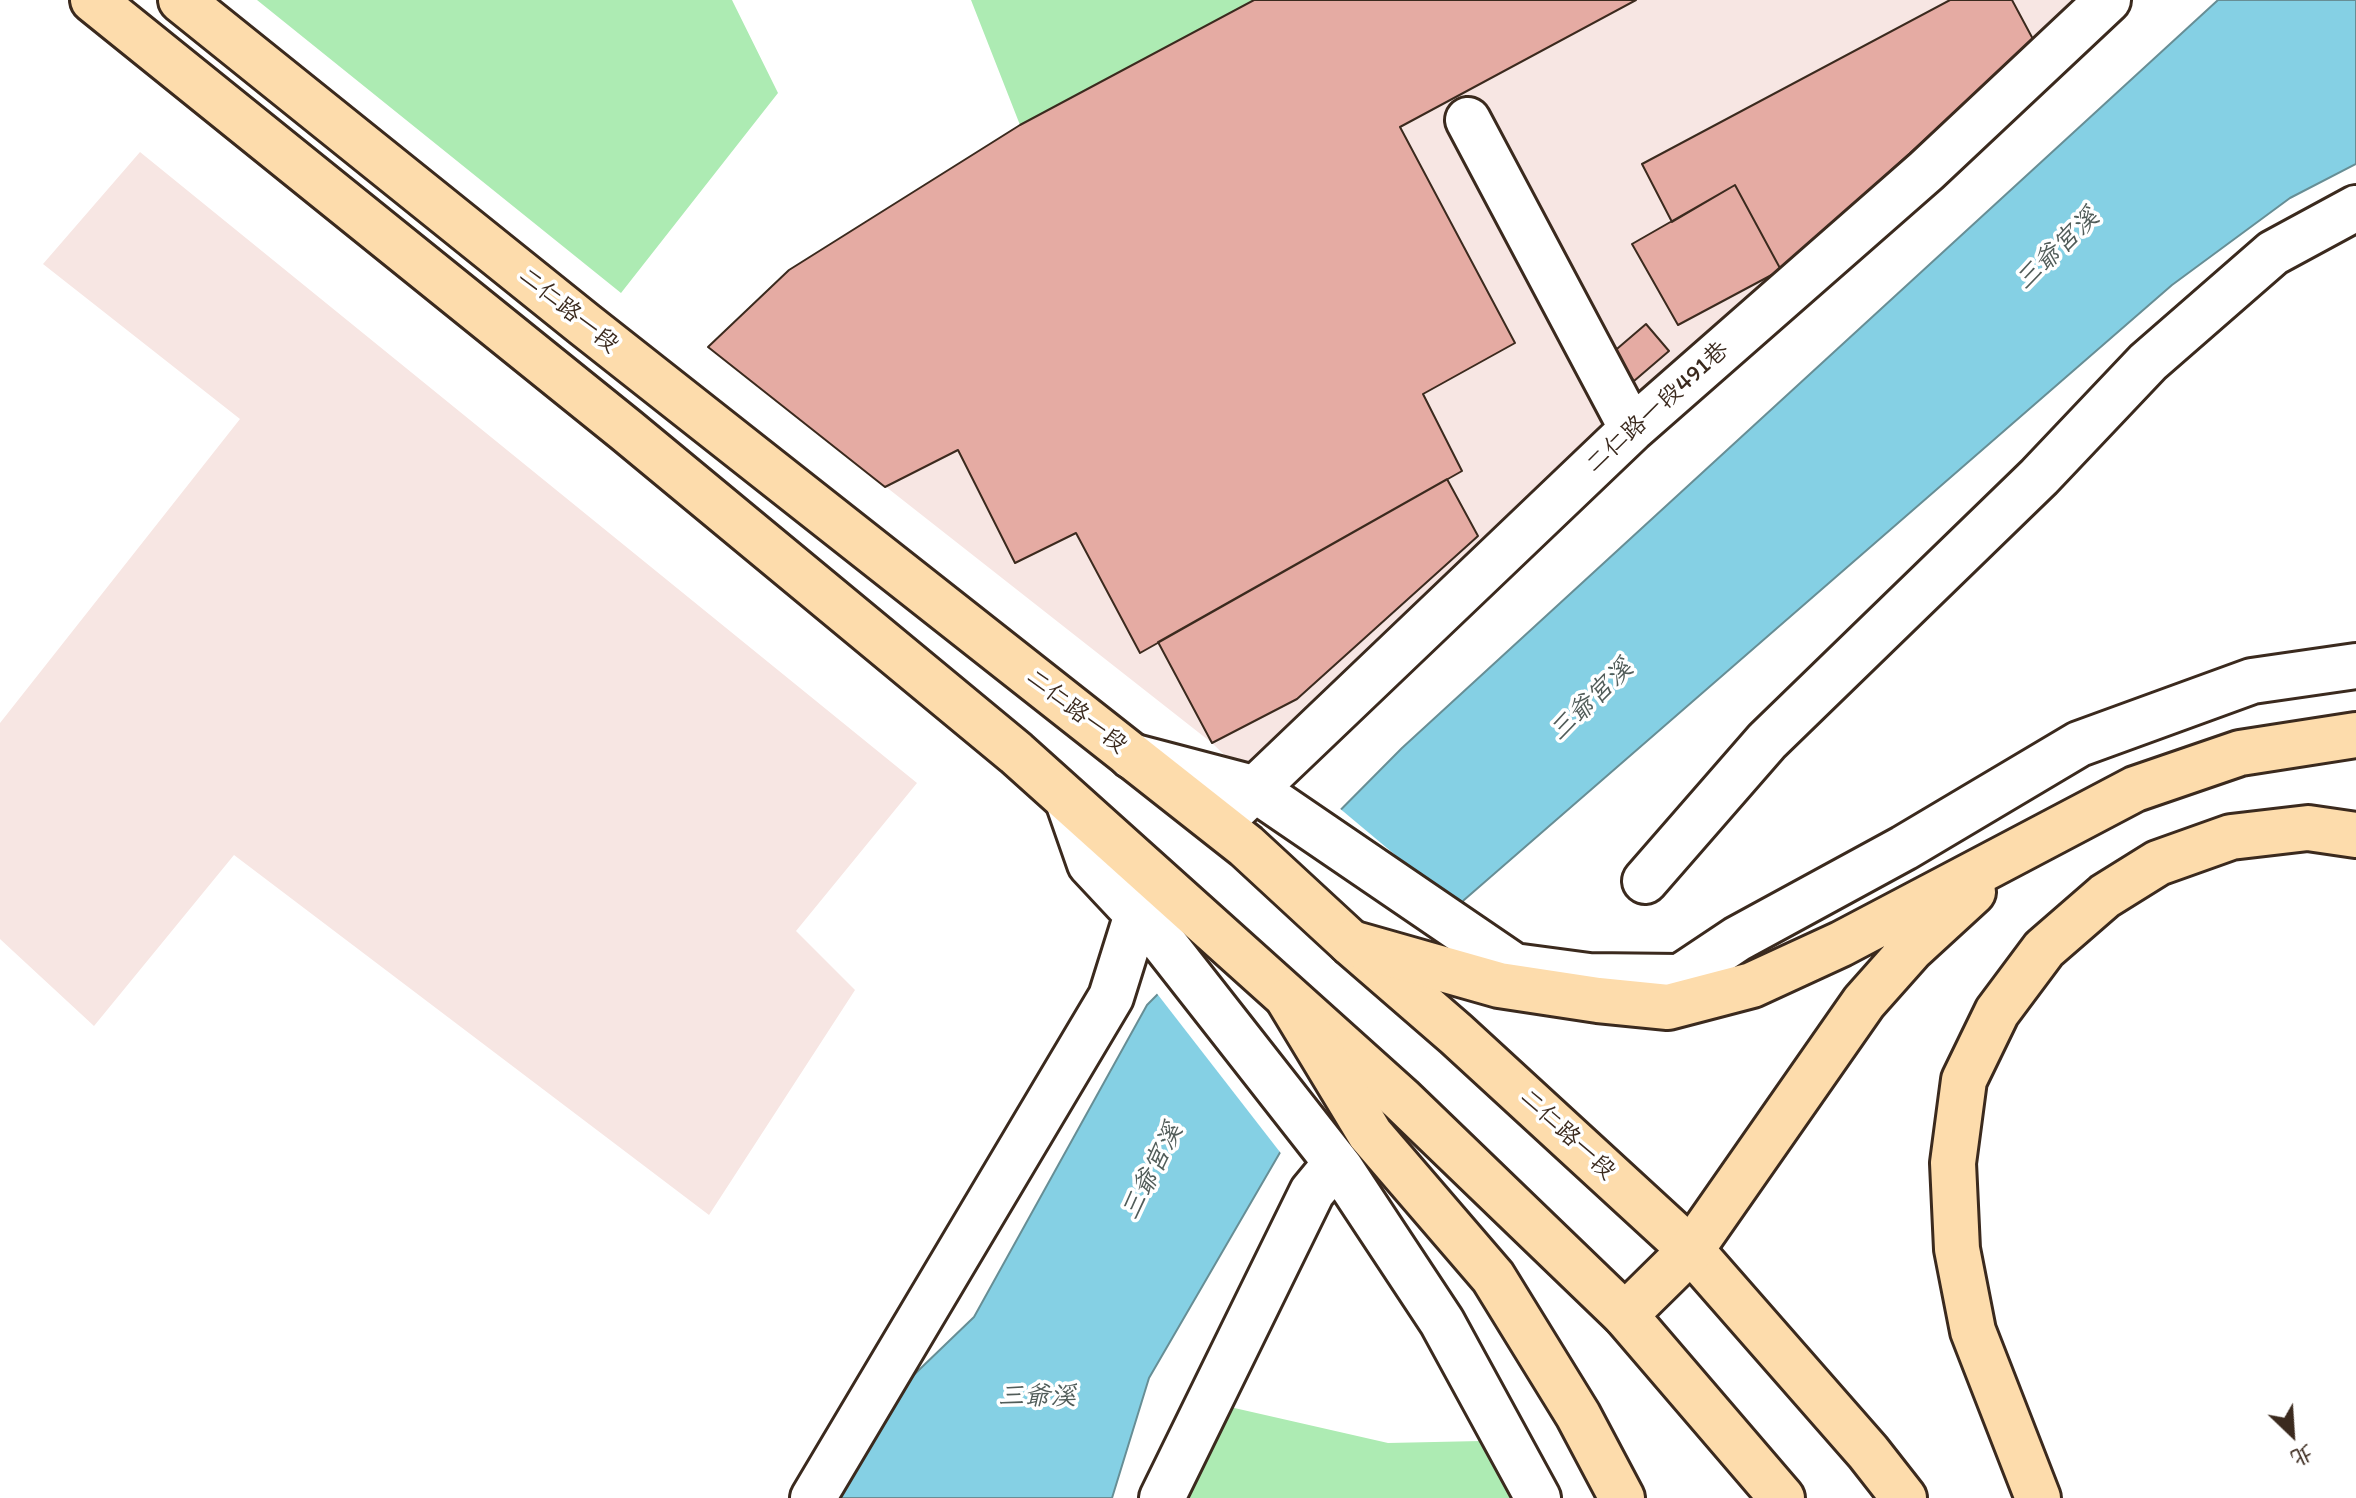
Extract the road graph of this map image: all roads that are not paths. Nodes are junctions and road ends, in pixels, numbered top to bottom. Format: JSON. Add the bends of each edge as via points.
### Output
{"nodes":[{"id":1,"x":93,"y":0,"type":"edge"},
{"id":2,"x":181,"y":0,"type":"edge"},
{"id":3,"x":2108,"y":0,"type":"edge"},
{"id":4,"x":2064,"y":17,"type":"edge"},
{"id":5,"x":1468,"y":120,"type":"dead end"},
{"id":6,"x":2356,"y":208,"type":"edge"},
{"id":7,"x":1632,"y":429,"type":"junction"},
{"id":8,"x":2356,"y":666,"type":"edge"},
{"id":9,"x":2356,"y":735,"type":"edge"},
{"id":10,"x":1131,"y":756,"type":"junction"},
{"id":11,"x":1266,"y":798,"type":"junction"},
{"id":12,"x":2356,"y":835,"type":"edge"},
{"id":13,"x":1232,"y":836,"type":"junction"},
{"id":14,"x":2027,"y":847,"type":"junction"},
{"id":15,"x":1645,"y":881,"type":"dead end"},
{"id":16,"x":1163,"y":922,"type":"junction"},
{"id":17,"x":1351,"y":943,"type":"junction"},
{"id":18,"x":1506,"y":975,"type":"junction"},
{"id":19,"x":1289,"y":1000,"type":"junction"},
{"id":20,"x":1330,"y":1175,"type":"junction"},
{"id":21,"x":1691,"y":1250,"type":"junction"},
{"id":22,"x":1625,"y":1315,"type":"junction"},
{"id":23,"x":813,"y":1498,"type":"edge"},
{"id":24,"x":1162,"y":1498,"type":"edge"},
{"id":25,"x":1538,"y":1498,"type":"edge"},
{"id":26,"x":1622,"y":1498,"type":"edge"},
{"id":27,"x":1782,"y":1498,"type":"edge"},
{"id":28,"x":1904,"y":1498,"type":"edge"},
{"id":29,"x":2038,"y":1498,"type":"edge"}],
"edges":[{"from":1,"to":16,"type":"main road","via":[[1016,753],[1068,801]]},
{"from":2,"to":10,"type":"main road","name":"二仁路一段"},
{"from":3,"to":4,"type":"street","name":"二仁路一段491巷"},
{"from":4,"to":7,"type":"street","name":"二仁路一段491巷","via":[[1926,171]]},
{"from":5,"to":7,"type":"street"},
{"from":6,"to":15,"type":"street","via":[[2273,253],[2148,362],[2039,477],[1767,741]]},
{"from":7,"to":11,"type":"street","name":"二仁路一段491巷"},
{"from":8,"to":18,"type":"street","via":[[2252,681],[2079,744],[1737,939],[1680,977]]},
{"from":9,"to":14,"type":"main road","via":[[2240,753],[2135,789]]},
{"from":10,"to":11,"type":"street"},
{"from":10,"to":13,"type":"main road","name":"二仁路一段"},
{"from":11,"to":13,"type":"street","name":"二仁路一段491巷"},
{"from":11,"to":18,"type":"street"},
{"from":12,"to":29,"type":"main road","via":[[2308,828],[2231,837],[2158,863],[2105,896],[2044,949],[1997,1012],[1964,1080],[1953,1163],[1957,1249],[1973,1331]]},
{"from":13,"to":17,"type":"main road","name":"二仁路一段"},
{"from":14,"to":18,"type":"main road","via":[[1752,985],[1668,1007],[1598,1000]]},
{"from":14,"to":21,"type":"main road","via":[[1912,948],[1864,1002]]},
{"from":16,"to":19,"type":"main road"},
{"from":16,"to":20,"type":"street"},
{"from":16,"to":23,"type":"street","via":[[1111,997]]},
{"from":17,"to":18,"type":"main road"},
{"from":17,"to":21,"type":"main road","name":"二仁路一段"},
{"from":19,"to":22,"type":"main road","via":[[1401,1099]]},
{"from":19,"to":26,"type":"main road","via":[[1370,1134],[1493,1277]]},
{"from":20,"to":24,"type":"street"},
{"from":20,"to":25,"type":"street","via":[[1442,1322]]},
{"from":21,"to":22,"type":"main road"},
{"from":21,"to":28,"type":"main road","name":"二仁路一段"},
{"from":22,"to":27,"type":"main road"}]}
